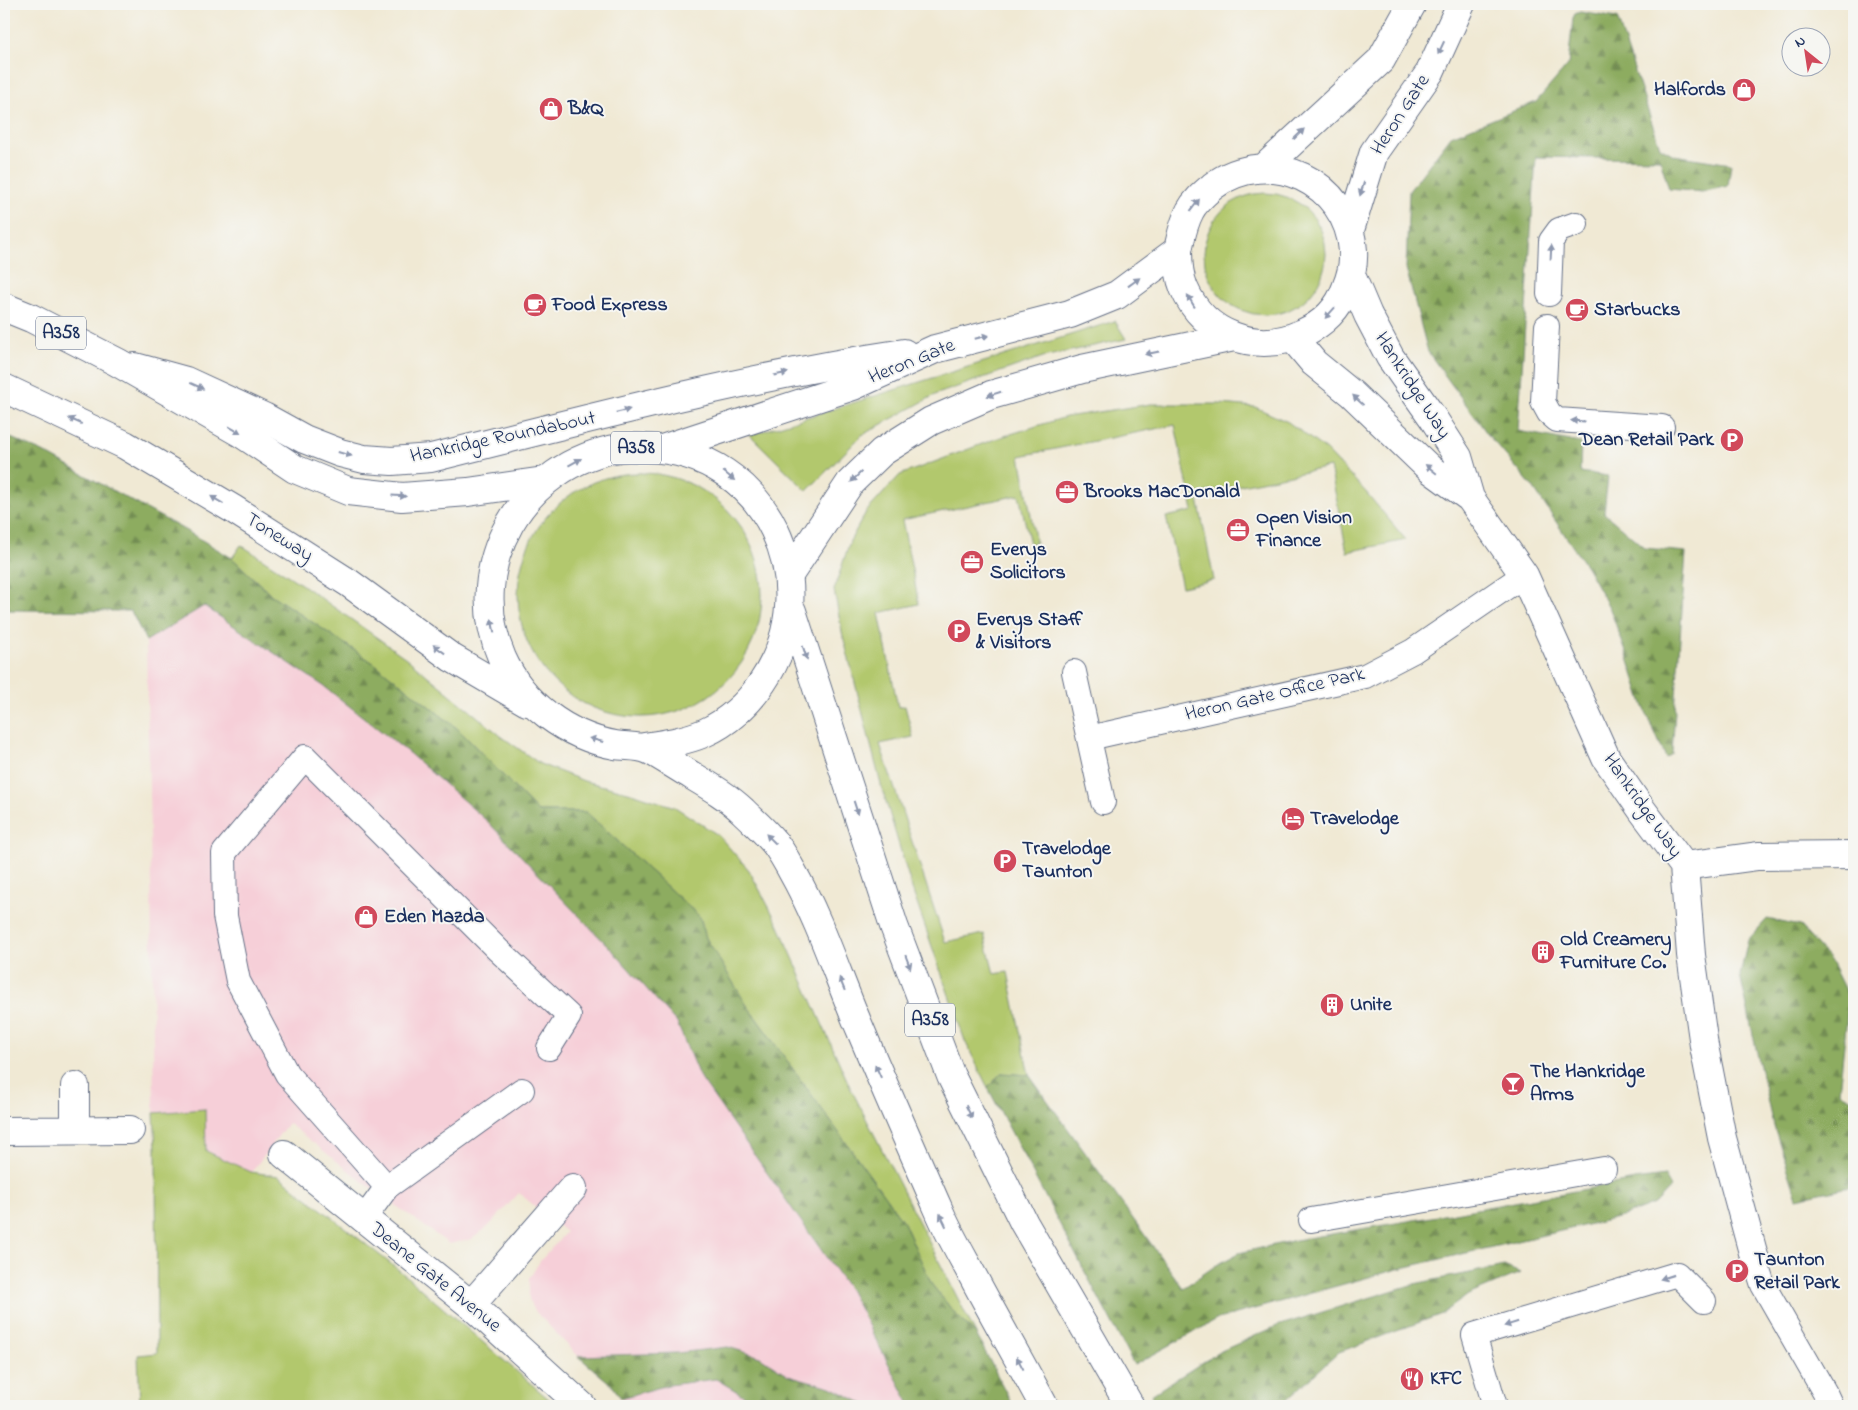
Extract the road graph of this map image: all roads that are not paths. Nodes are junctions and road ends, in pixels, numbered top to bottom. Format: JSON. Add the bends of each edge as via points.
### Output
{"nodes":[{"id":1,"x":1412,"y":4,"type":"edge"},
{"id":2,"x":1461,"y":4,"type":"edge"},
{"id":3,"x":1264,"y":168,"type":"junction"},
{"id":4,"x":1576,"y":224,"type":"dead end"},
{"id":5,"x":1350,"y":230,"type":"junction"},
{"id":6,"x":1178,"y":250,"type":"junction"},
{"id":7,"x":1351,"y":275,"type":"junction"},
{"id":8,"x":1549,"y":294,"type":"dead end"},
{"id":9,"x":4,"y":307,"type":"edge"},
{"id":10,"x":1547,"y":326,"type":"dead end"},
{"id":11,"x":1234,"y":337,"type":"junction"},
{"id":12,"x":1293,"y":338,"type":"junction"},
{"id":13,"x":934,"y":348,"type":"junction"},
{"id":14,"x":117,"y":362,"type":"junction"},
{"id":15,"x":4,"y":388,"type":"edge"},
{"id":16,"x":1662,"y":427,"type":"dead end"},
{"id":17,"x":665,"y":448,"type":"junction"},
{"id":18,"x":544,"y":481,"type":"junction"},
{"id":19,"x":1470,"y":498,"type":"junction"},
{"id":20,"x":789,"y":575,"type":"junction"},
{"id":21,"x":1524,"y":575,"type":"junction"},
{"id":22,"x":790,"y":607,"type":"junction"},
{"id":23,"x":1074,"y":672,"type":"dead end"},
{"id":24,"x":541,"y":710,"type":"junction"},
{"id":25,"x":1089,"y":738,"type":"junction"},
{"id":26,"x":644,"y":747,"type":"junction"},
{"id":27,"x":1103,"y":802,"type":"dead end"},
{"id":28,"x":1854,"y":855,"type":"edge"},
{"id":29,"x":1684,"y":866,"type":"junction"},
{"id":30,"x":550,"y":1048,"type":"dead end"},
{"id":31,"x":75,"y":1086,"type":"dead end"},
{"id":32,"x":522,"y":1090,"type":"dead end"},
{"id":33,"x":75,"y":1130,"type":"junction"},
{"id":34,"x":130,"y":1130,"type":"dead end"},
{"id":35,"x":4,"y":1131,"type":"edge"},
{"id":36,"x":284,"y":1154,"type":"dead end"},
{"id":37,"x":1604,"y":1170,"type":"dead end"},
{"id":38,"x":387,"y":1187,"type":"junction"},
{"id":39,"x":573,"y":1188,"type":"dead end"},
{"id":40,"x":363,"y":1220,"type":"junction"},
{"id":41,"x":1310,"y":1220,"type":"dead end"},
{"id":42,"x":1755,"y":1260,"type":"joint"},
{"id":43,"x":1704,"y":1301,"type":"dead end"},
{"id":44,"x":471,"y":1305,"type":"junction"},
{"id":45,"x":582,"y":1406,"type":"edge"},
{"id":46,"x":1044,"y":1406,"type":"edge"},
{"id":47,"x":1130,"y":1406,"type":"edge"},
{"id":48,"x":1495,"y":1406,"type":"edge"},
{"id":49,"x":1831,"y":1406,"type":"edge"}],
"edges":[{"from":3,"to":1,"type":"street","one_way":true,"via":[[1381,60]]},
{"from":2,"to":5,"type":"street","name":"Heron Gate","one_way":true,"via":[[1430,72],[1374,152]]},
{"from":3,"to":5,"type":"street","name":"Heron Gate","via":[[1292,172],[1318,185],[1337,205]]},
{"from":6,"to":3,"type":"street","name":"Heron Gate","one_way":true,"via":[[1182,229],[1191,209],[1205,192],[1222,179],[1242,171]]},
{"from":8,"to":4,"type":"lane","one_way":true,"via":[[1551,241],[1559,230]]},
{"from":5,"to":7,"type":"street","name":"Heron Gate","via":[[1353,252]]},
{"from":11,"to":6,"type":"street","name":"Heron Gate","one_way":true,"via":[[1217,329],[1192,303],[1183,287]]},
{"from":13,"to":6,"type":"street","name":"Heron Gate","one_way":true,"via":[[1070,314],[1117,294]]},
{"from":7,"to":12,"type":"street","name":"Heron Gate","one_way":true,"via":[[1331,314],[1313,329]]},
{"from":7,"to":19,"type":"street","name":"Hankridge Way","via":[[1390,357],[1458,457]]},
{"from":9,"to":14,"type":"street","number":"A358"},
{"from":16,"to":10,"type":"lane","one_way":true,"via":[[1557,420],[1549,414],[1543,402]]},
{"from":11,"to":12,"type":"street","name":"Heron Gate","via":[[1253,342]]},
{"from":11,"to":20,"type":"street","name":"Heron Gate","one_way":true,"via":[[1073,371],[991,395],[931,421],[882,452],[850,483]]},
{"from":19,"to":12,"type":"street","name":"Hankridge Way","one_way":true,"via":[[1430,469],[1352,394],[1314,363]]},
{"from":14,"to":13,"type":"street","name":"Hankridge Roundabout","one_way":true,"via":[[186,381],[304,439],[340,453],[392,461],[431,458],[742,382]]},
{"from":13,"to":17,"type":"street","name":"Heron Gate","via":[[853,386]]},
{"from":14,"to":18,"type":"street","number":"A358","one_way":true,"via":[[241,433],[296,469],[348,491],[402,497]]},
{"from":24,"to":15,"type":"street","name":"Toneway","number":"A358","one_way":true,"via":[[452,658],[349,583],[225,504],[125,445]]},
{"from":18,"to":17,"type":"street","name":"Hankridge Roundabout","number":"A358","one_way":true,"via":[[580,459],[622,447]]},
{"from":17,"to":20,"type":"street","name":"Hankridge Roundabout","number":"A358","one_way":true,"via":[[696,457],[724,471],[748,492],[775,530]]},
{"from":24,"to":18,"type":"street","name":"Hankridge Roundabout","number":"A358","one_way":true,"via":[[519,686],[502,658],[492,627],[489,595],[494,563],[504,532],[521,505]]},
{"from":19,"to":21,"type":"street","name":"Hankridge Way"},
{"from":20,"to":22,"type":"street","name":"Hankridge Roundabout","number":"A358"},
{"from":21,"to":25,"type":"lane","name":"Heron Gate Office Park","via":[[1414,652],[1365,676]]},
{"from":21,"to":29,"type":"street","name":"Hankridge Way","via":[[1606,758]]},
{"from":22,"to":26,"type":"street","name":"Hankridge Roundabout","number":"A358","via":[[785,639],[773,668],[755,694],[732,715],[705,732],[676,742]]},
{"from":22,"to":47,"type":"street","number":"A358","one_way":true,"via":[[894,926],[951,1076],[1024,1223]]},
{"from":23,"to":25,"type":"lane"},
{"from":26,"to":24,"type":"street","name":"Hankridge Roundabout","number":"A358","one_way":true,"via":[[616,745],[589,738]]},
{"from":25,"to":27,"type":"lane"},
{"from":46,"to":26,"type":"street","number":"A358","one_way":true,"via":[[944,1222],[860,1029],[809,901],[778,847],[732,800]]},
{"from":28,"to":29,"type":"street","via":[[1758,856]]},
{"from":29,"to":42,"type":"street","name":"Hankridge Way","via":[[1691,955],[1704,1046],[1722,1138]]},
{"from":30,"to":38,"type":"lane","via":[[569,1016],[498,950],[305,757],[224,853],[225,916],[238,981],[288,1074]]},
{"from":31,"to":33,"type":"street"},
{"from":32,"to":38,"type":"lane"},
{"from":33,"to":34,"type":"street"},
{"from":33,"to":35,"type":"street"},
{"from":36,"to":40,"type":"street","name":"Deane Gate Avenue"},
{"from":37,"to":41,"type":"lane"},
{"from":38,"to":40,"type":"lane"},
{"from":39,"to":44,"type":"street"},
{"from":40,"to":44,"type":"street","name":"Deane Gate Avenue"},
{"from":42,"to":49,"type":"lane","via":[[1764,1285]]},
{"from":43,"to":48,"type":"lane","one_way":true,"via":[[1677,1274],[1474,1335]]},
{"from":44,"to":45,"type":"street","name":"Deane Gate Avenue"}]}
